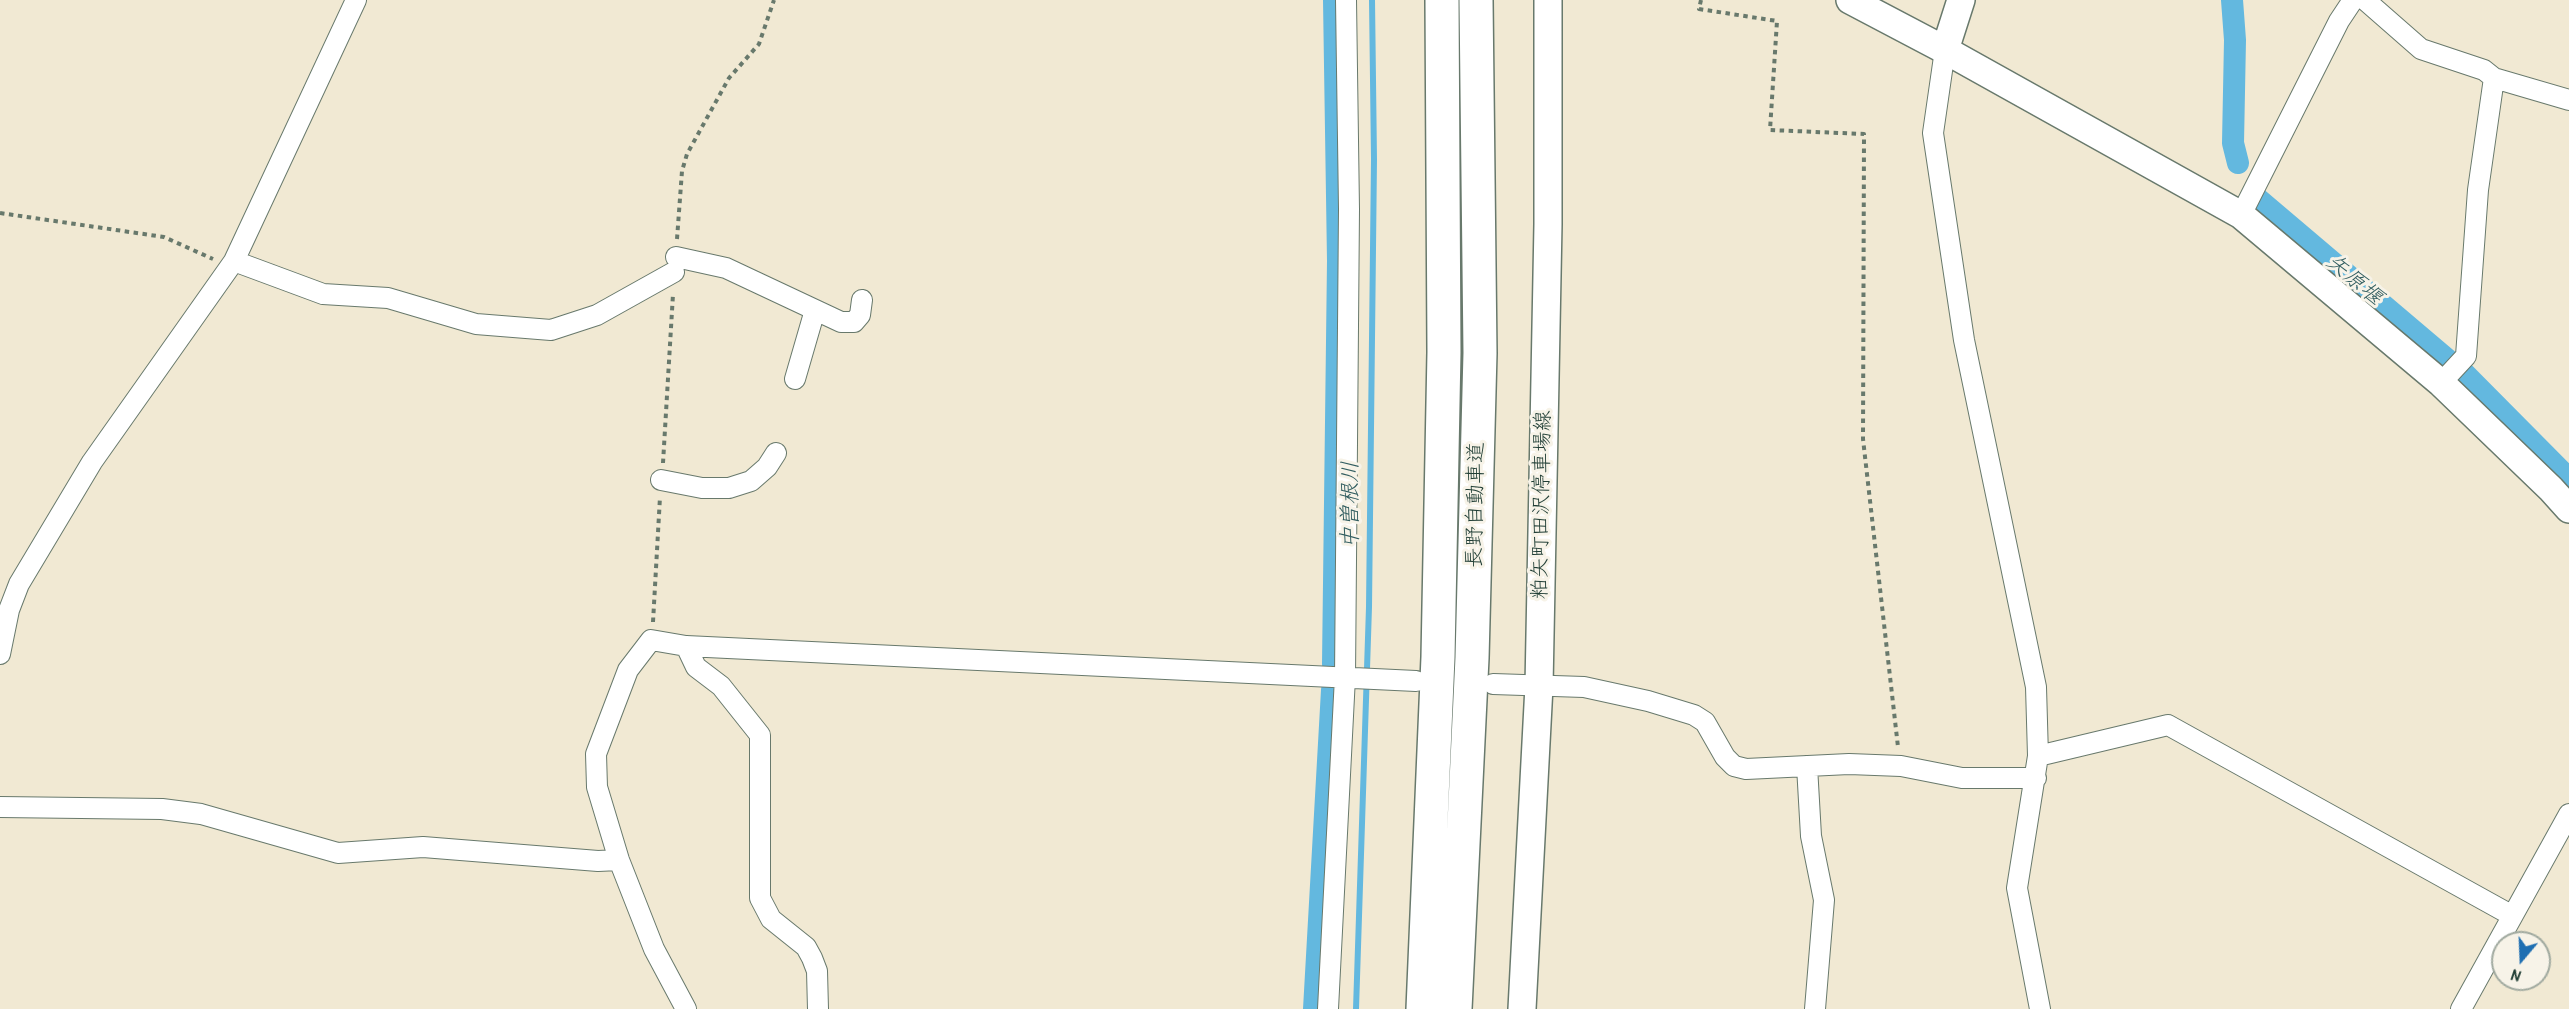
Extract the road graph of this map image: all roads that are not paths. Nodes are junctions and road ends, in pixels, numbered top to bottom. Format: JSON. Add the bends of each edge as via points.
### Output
{"nodes":[{"id":1,"x":356,"y":0,"type":"edge"},
{"id":2,"x":1346,"y":0,"type":"edge"},
{"id":3,"x":1442,"y":0,"type":"edge"},
{"id":4,"x":1476,"y":0,"type":"edge"},
{"id":5,"x":1548,"y":0,"type":"edge"},
{"id":6,"x":1850,"y":0,"type":"edge"},
{"id":7,"x":1961,"y":0,"type":"edge"},
{"id":8,"x":2353,"y":0,"type":"edge"},
{"id":9,"x":2365,"y":0,"type":"edge"},
{"id":10,"x":1945,"y":50,"type":"junction"},
{"id":11,"x":2494,"y":78,"type":"junction"},
{"id":12,"x":2569,"y":100,"type":"edge"},
{"id":13,"x":2241,"y":214,"type":"junction"},
{"id":14,"x":232,"y":264,"type":"junction"},
{"id":15,"x":862,"y":300,"type":"dead end"},
{"id":16,"x":815,"y":310,"type":"junction"},
{"id":17,"x":795,"y":378,"type":"dead end"},
{"id":18,"x":2441,"y":383,"type":"junction"},
{"id":19,"x":776,"y":453,"type":"dead end"},
{"id":20,"x":662,"y":480,"type":"road end"},
{"id":21,"x":2569,"y":509,"type":"edge"},
{"id":22,"x":686,"y":646,"type":"junction"},
{"id":23,"x":0,"y":654,"type":"edge"},
{"id":24,"x":1345,"y":677,"type":"junction"},
{"id":25,"x":1416,"y":681,"type":"dead end"},
{"id":26,"x":1493,"y":684,"type":"dead end"},
{"id":27,"x":1539,"y":686,"type":"junction"},
{"id":28,"x":2038,"y":756,"type":"junction"},
{"id":29,"x":1807,"y":766,"type":"junction"},
{"id":30,"x":2036,"y":778,"type":"junction"},
{"id":31,"x":0,"y":807,"type":"edge"},
{"id":32,"x":2569,"y":814,"type":"edge"},
{"id":33,"x":619,"y":860,"type":"junction"},
{"id":34,"x":2511,"y":915,"type":"junction"},
{"id":35,"x":686,"y":1009,"type":"edge"},
{"id":36,"x":818,"y":1009,"type":"edge"},
{"id":37,"x":1328,"y":1009,"type":"edge"},
{"id":38,"x":1423,"y":1009,"type":"edge"},
{"id":39,"x":1455,"y":1009,"type":"edge"},
{"id":40,"x":1522,"y":1009,"type":"edge"},
{"id":41,"x":1815,"y":1009,"type":"edge"},
{"id":42,"x":2040,"y":1009,"type":"edge"},
{"id":43,"x":2461,"y":1009,"type":"edge"}],
"edges":[{"from":1,"to":14,"type":"street"},
{"from":2,"to":24,"type":"street","via":[[1349,220]]},
{"from":3,"to":38,"type":"highway","name":"長野自動車道","via":[[1444,352],[1440,586]]},
{"from":4,"to":39,"type":"highway","name":"長野自動車道","via":[[1479,377],[1472,658]]},
{"from":5,"to":27,"type":"main road","name":"粕矢町田沢停車場線"},
{"from":6,"to":10,"type":"main road"},
{"from":7,"to":10,"type":"main road"},
{"from":8,"to":13,"type":"street"},
{"from":9,"to":11,"type":"street","via":[[2421,49],[2484,70]]},
{"from":10,"to":13,"type":"main road"},
{"from":10,"to":28,"type":"street","via":[[1933,133],[1964,340],[2036,687]]},
{"from":11,"to":12,"type":"street"},
{"from":11,"to":18,"type":"street","via":[[2478,190],[2466,356]]},
{"from":13,"to":18,"type":"main road"},
{"from":14,"to":16,"type":"street","via":[[323,294],[388,298],[476,324],[551,330],[597,315],[675,265],[701,261],[726,268]]},
{"from":14,"to":23,"type":"street","via":[[92,462],[19,584]]},
{"from":15,"to":16,"type":"street","via":[[860,315],[854,322],[841,322]]},
{"from":16,"to":17,"type":"street"},
{"from":18,"to":21,"type":"main road"},
{"from":19,"to":20,"type":"street","via":[[751,481],[729,488],[702,488]]},
{"from":22,"to":24,"type":"street"},
{"from":22,"to":33,"type":"street","via":[[651,640],[628,670],[596,754],[597,787]]},
{"from":22,"to":36,"type":"street","via":[[696,667],[721,686],[760,735],[760,898],[771,919],[806,947],[812,958],[817,971]]},
{"from":24,"to":25,"type":"street"},
{"from":24,"to":37,"type":"street"},
{"from":26,"to":27,"type":"street"},
{"from":27,"to":29,"type":"street","via":[[1584,687],[1694,715],[1705,722],[1734,766]]},
{"from":27,"to":40,"type":"main road","name":"粕矢町田沢停車場線"},
{"from":28,"to":30,"type":"street"},
{"from":28,"to":34,"type":"street","via":[[2168,725]]},
{"from":29,"to":30,"type":"street","via":[[1900,766],[1962,778]]},
{"from":29,"to":41,"type":"street","via":[[1811,836],[1824,900]]},
{"from":30,"to":42,"type":"street","via":[[2017,888]]},
{"from":31,"to":33,"type":"street","via":[[162,809],[201,814],[338,853],[423,847]]},
{"from":32,"to":34,"type":"street"},
{"from":33,"to":35,"type":"street","via":[[654,949]]},
{"from":34,"to":43,"type":"street"}]}
